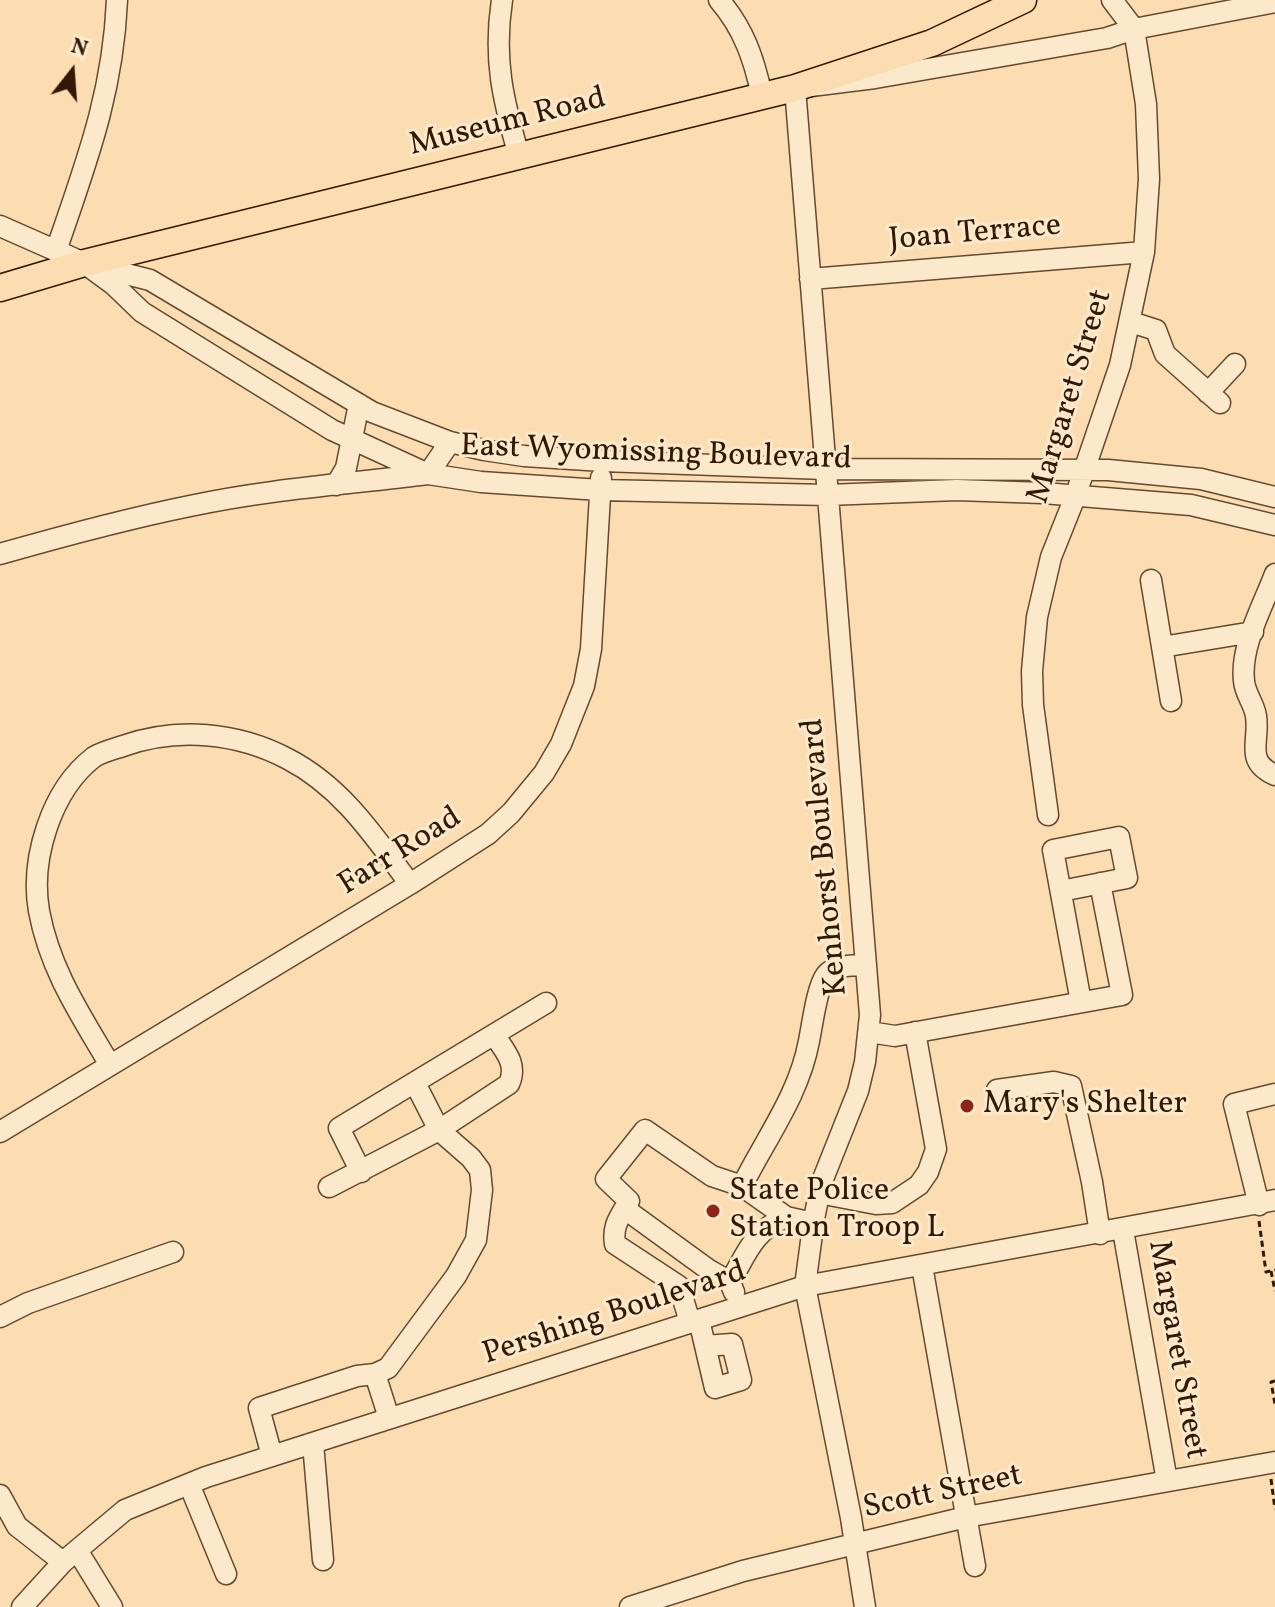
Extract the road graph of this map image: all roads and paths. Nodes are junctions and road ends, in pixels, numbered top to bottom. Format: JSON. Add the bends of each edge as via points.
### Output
{"nodes":[{"id":1,"x":117,"y":0,"type":"edge"},
{"id":2,"x":502,"y":0,"type":"edge"},
{"id":3,"x":719,"y":0,"type":"edge"},
{"id":4,"x":1023,"y":0,"type":"edge"},
{"id":5,"x":1112,"y":0,"type":"edge"},
{"id":6,"x":1275,"y":2,"type":"edge"},
{"id":7,"x":1134,"y":29,"type":"junction"},
{"id":8,"x":795,"y":88,"type":"junction"},
{"id":9,"x":762,"y":96,"type":"junction"},
{"id":10,"x":519,"y":156,"type":"junction"},
{"id":11,"x":0,"y":226,"type":"edge"},
{"id":12,"x":56,"y":251,"type":"junction"},
{"id":13,"x":1144,"y":252,"type":"junction"},
{"id":14,"x":84,"y":263,"type":"junction"},
{"id":15,"x":810,"y":279,"type":"junction"},
{"id":16,"x":0,"y":288,"type":"edge"},
{"id":17,"x":1131,"y":322,"type":"junction"},
{"id":18,"x":1235,"y":364,"type":"dead end"},
{"id":19,"x":359,"y":404,"type":"junction"},
{"id":20,"x":351,"y":439,"type":"junction"},
{"id":21,"x":450,"y":442,"type":"junction"},
{"id":22,"x":603,"y":461,"type":"junction"},
{"id":23,"x":825,"y":469,"type":"junction"},
{"id":24,"x":1083,"y":471,"type":"junction"},
{"id":25,"x":428,"y":474,"type":"junction"},
{"id":26,"x":336,"y":485,"type":"junction"},
{"id":27,"x":600,"y":490,"type":"junction"},
{"id":28,"x":827,"y":495,"type":"junction"},
{"id":29,"x":1075,"y":497,"type":"junction"},
{"id":30,"x":1275,"y":497,"type":"edge"},
{"id":31,"x":1275,"y":525,"type":"edge"},
{"id":32,"x":0,"y":554,"type":"edge"},
{"id":33,"x":1275,"y":574,"type":"edge"},
{"id":34,"x":1151,"y":580,"type":"dead end"},
{"id":35,"x":1253,"y":632,"type":"junction"},
{"id":36,"x":1162,"y":647,"type":"junction"},
{"id":37,"x":1171,"y":701,"type":"dead end"},
{"id":38,"x":1252,"y":702,"type":"junction"},
{"id":39,"x":1275,"y":722,"type":"edge"},
{"id":40,"x":1275,"y":775,"type":"edge"},
{"id":41,"x":1048,"y":815,"type":"dead end"},
{"id":42,"x":1100,"y":883,"type":"junction"},
{"id":43,"x":410,"y":884,"type":"junction"},
{"id":44,"x":1061,"y":891,"type":"junction"},
{"id":45,"x":866,"y":965,"type":"junction"},
{"id":46,"x":1081,"y":1002,"type":"junction"},
{"id":47,"x":546,"y":1003,"type":"dead end"},
{"id":48,"x":869,"y":1032,"type":"junction"},
{"id":49,"x":915,"y":1032,"type":"junction"},
{"id":50,"x":494,"y":1035,"type":"junction"},
{"id":51,"x":110,"y":1065,"type":"junction"},
{"id":52,"x":415,"y":1083,"type":"junction"},
{"id":53,"x":997,"y":1090,"type":"dead end"},
{"id":54,"x":1275,"y":1094,"type":"edge"},
{"id":55,"x":439,"y":1130,"type":"junction"},
{"id":56,"x":0,"y":1132,"type":"edge"},
{"id":57,"x":361,"y":1172,"type":"junction"},
{"id":58,"x":742,"y":1186,"type":"junction"},
{"id":59,"x":329,"y":1187,"type":"dead end"},
{"id":60,"x":819,"y":1193,"type":"junction"},
{"id":61,"x":1267,"y":1202,"type":"edge"},
{"id":62,"x":625,"y":1209,"type":"junction"},
{"id":63,"x":786,"y":1217,"type":"junction"},
{"id":64,"x":813,"y":1223,"type":"junction"},
{"id":65,"x":1123,"y":1230,"type":"junction"},
{"id":66,"x":1100,"y":1234,"type":"junction"},
{"id":67,"x":173,"y":1252,"type":"dead end"},
{"id":68,"x":922,"y":1266,"type":"junction"},
{"id":69,"x":709,"y":1270,"type":"junction"},
{"id":70,"x":1273,"y":1270,"type":"edge"},
{"id":71,"x":730,"y":1282,"type":"junction"},
{"id":72,"x":679,"y":1286,"type":"junction"},
{"id":73,"x":805,"y":1286,"type":"junction"},
{"id":74,"x":1275,"y":1291,"type":"edge"},
{"id":75,"x":740,"y":1307,"type":"junction"},
{"id":76,"x":0,"y":1317,"type":"edge"},
{"id":77,"x":694,"y":1321,"type":"junction"},
{"id":78,"x":705,"y":1346,"type":"junction"},
{"id":79,"x":375,"y":1374,"type":"junction"},
{"id":80,"x":1275,"y":1381,"type":"edge"},
{"id":81,"x":1275,"y":1404,"type":"edge"},
{"id":82,"x":389,"y":1418,"type":"junction"},
{"id":83,"x":313,"y":1443,"type":"junction"},
{"id":84,"x":272,"y":1456,"type":"junction"},
{"id":85,"x":1272,"y":1463,"type":"edge"},
{"id":86,"x":1167,"y":1481,"type":"junction"},
{"id":87,"x":189,"y":1484,"type":"junction"},
{"id":88,"x":0,"y":1495,"type":"edge"},
{"id":89,"x":1275,"y":1509,"type":"edge"},
{"id":90,"x":966,"y":1517,"type":"junction"},
{"id":91,"x":855,"y":1544,"type":"junction"},
{"id":92,"x":70,"y":1556,"type":"junction"},
{"id":93,"x":323,"y":1560,"type":"dead end"},
{"id":94,"x":975,"y":1566,"type":"dead end"},
{"id":95,"x":226,"y":1574,"type":"dead end"},
{"id":96,"x":22,"y":1607,"type":"edge"},
{"id":97,"x":112,"y":1607,"type":"edge"},
{"id":98,"x":630,"y":1607,"type":"edge"},
{"id":99,"x":865,"y":1607,"type":"edge"}],
"edges":[{"from":1,"to":12,"type":"street","via":[[100,121]]},
{"from":2,"to":10,"type":"street","via":[[499,72]]},
{"from":3,"to":9,"type":"street","via":[[736,20],[754,58]]},
{"from":4,"to":8,"type":"main road","name":"Museum Road","via":[[932,43]]},
{"from":5,"to":7,"type":"street","name":"Margaret Street"},
{"from":6,"to":7,"type":"street"},
{"from":7,"to":8,"type":"street"},
{"from":7,"to":13,"type":"street","name":"Margaret Street","via":[[1148,130]]},
{"from":8,"to":9,"type":"main road","name":"Museum Road"},
{"from":8,"to":15,"type":"street","name":"Kenhorst Boulevard"},
{"from":9,"to":10,"type":"main road","name":"Museum Road"},
{"from":10,"to":14,"type":"main road","name":"Museum Road"},
{"from":11,"to":12,"type":"street"},
{"from":12,"to":14,"type":"street"},
{"from":13,"to":15,"type":"street","name":"Joan Terrace"},
{"from":13,"to":17,"type":"street","name":"Margaret Street"},
{"from":14,"to":16,"type":"main road","name":"Museum Road"},
{"from":14,"to":19,"type":"street","name":"East Wyomissing Boulevard","via":[[150,280]]},
{"from":14,"to":20,"type":"street","name":"East Wyomissing Boulevard","via":[[142,312]]},
{"from":15,"to":23,"type":"street","name":"Kenhorst Boulevard"},
{"from":17,"to":18,"type":"street","via":[[1156,330],[1165,354],[1214,398]]},
{"from":17,"to":24,"type":"street","name":"Margaret Street"},
{"from":19,"to":20,"type":"street"},
{"from":19,"to":21,"type":"street","name":"East Wyomissing Boulevard"},
{"from":20,"to":25,"type":"street","name":"East Wyomissing Boulevard"},
{"from":20,"to":26,"type":"street","via":[[346,468]]},
{"from":21,"to":22,"type":"street","name":"East Wyomissing Boulevard","via":[[524,456]]},
{"from":21,"to":25,"type":"street"},
{"from":22,"to":23,"type":"street","name":"East Wyomissing Boulevard"},
{"from":22,"to":27,"type":"street","name":"Farr Road"},
{"from":23,"to":24,"type":"street","name":"East Wyomissing Boulevard"},
{"from":23,"to":28,"type":"street","name":"Kenhorst Boulevard"},
{"from":24,"to":29,"type":"street","name":"Margaret Street"},
{"from":24,"to":30,"type":"street","name":"East Wyomissing Boulevard","via":[[1178,476]]},
{"from":25,"to":26,"type":"street"},
{"from":25,"to":27,"type":"street","name":"East Wyomissing Boulevard"},
{"from":26,"to":32,"type":"street","via":[[189,506]]},
{"from":27,"to":28,"type":"street","name":"East Wyomissing Boulevard"},
{"from":27,"to":43,"type":"street","name":"Farr Road","via":[[591,649],[584,686],[561,744],[511,813]]},
{"from":28,"to":29,"type":"street","name":"East Wyomissing Boulevard","via":[[957,490]]},
{"from":28,"to":45,"type":"street","name":"Kenhorst Boulevard"},
{"from":29,"to":31,"type":"street","name":"East Wyomissing Boulevard","via":[[1191,505]]},
{"from":29,"to":41,"type":"street","name":"Margaret Street","via":[[1051,557],[1033,646],[1033,705]]},
{"from":33,"to":35,"type":"street"},
{"from":34,"to":36,"type":"street"},
{"from":35,"to":36,"type":"street"},
{"from":35,"to":38,"type":"street","via":[[1243,677]]},
{"from":36,"to":37,"type":"street"},
{"from":38,"to":39,"type":"street"},
{"from":38,"to":40,"type":"street","via":[[1256,758]]},
{"from":42,"to":44,"type":"street"},
{"from":42,"to":44,"type":"street","via":[[1127,878],[1119,837],[1053,850]]},
{"from":42,"to":46,"type":"street","via":[[1122,995]]},
{"from":43,"to":51,"type":"street","name":"Farr Road"},
{"from":43,"to":51,"type":"street","via":[[345,800],[307,770],[266,749],[224,737],[179,735],[144,739],[96,756],[67,788],[50,818],[39,857],[38,894],[55,969]]},
{"from":44,"to":46,"type":"street"},
{"from":45,"to":48,"type":"street","name":"Kenhorst Boulevard"},
{"from":45,"to":58,"type":"street","via":[[840,966],[825,975],[793,1095]]},
{"from":46,"to":49,"type":"street"},
{"from":47,"to":50,"type":"street"},
{"from":48,"to":49,"type":"street"},
{"from":48,"to":60,"type":"street","name":"Kenhorst Boulevard","via":[[858,1091]]},
{"from":49,"to":60,"type":"street","via":[[936,1149],[928,1172],[892,1203]]},
{"from":50,"to":52,"type":"street"},
{"from":50,"to":55,"type":"street","via":[[513,1064],[509,1084]]},
{"from":51,"to":56,"type":"street","name":"Farr Road"},
{"from":52,"to":55,"type":"street"},
{"from":52,"to":57,"type":"street","via":[[339,1128]]},
{"from":53,"to":66,"type":"street","via":[[1054,1082],[1071,1086]]},
{"from":54,"to":61,"type":"street","via":[[1234,1104]]},
{"from":55,"to":57,"type":"street"},
{"from":55,"to":79,"type":"street","via":[[480,1170],[476,1240],[414,1335],[388,1368]]},
{"from":57,"to":59,"type":"street"},
{"from":58,"to":62,"type":"street","via":[[712,1176],[645,1130],[606,1179],[629,1201]]},
{"from":58,"to":63,"type":"street"},
{"from":60,"to":64,"type":"street","name":"Kenhorst Boulevard"},
{"from":61,"to":65,"type":"street","name":"Pershing Boulevard"},
{"from":61,"to":70,"type":"path","via":[[1266,1272]]},
{"from":62,"to":69,"type":"street"},
{"from":62,"to":72,"type":"street","via":[[613,1231],[615,1244]]},
{"from":63,"to":64,"type":"street"},
{"from":63,"to":71,"type":"street","via":[[768,1225],[753,1242]]},
{"from":64,"to":73,"type":"street","name":"Kenhorst Boulevard"},
{"from":65,"to":66,"type":"street","name":"Pershing Boulevard"},
{"from":65,"to":86,"type":"street","name":"Margaret Street"},
{"from":66,"to":68,"type":"street","name":"Pershing Boulevard"},
{"from":67,"to":76,"type":"street"},
{"from":68,"to":73,"type":"street","name":"Pershing Boulevard"},
{"from":68,"to":90,"type":"street"},
{"from":69,"to":71,"type":"street"},
{"from":69,"to":72,"type":"street"},
{"from":70,"to":74,"type":"path"},
{"from":71,"to":75,"type":"street"},
{"from":72,"to":77,"type":"street"},
{"from":73,"to":75,"type":"street","name":"Pershing Boulevard"},
{"from":73,"to":91,"type":"street","name":"Kenhorst Boulevard"},
{"from":75,"to":77,"type":"street","name":"Pershing Boulevard"},
{"from":77,"to":78,"type":"street"},
{"from":77,"to":82,"type":"street","name":"Pershing Boulevard"},
{"from":78,"to":78,"type":"street","via":[[730,1343],[741,1380],[715,1388]]},
{"from":79,"to":82,"type":"street"},
{"from":79,"to":84,"type":"street","via":[[259,1408]]},
{"from":80,"to":81,"type":"path"},
{"from":82,"to":83,"type":"street","name":"Pershing Boulevard"},
{"from":83,"to":84,"type":"street","name":"Pershing Boulevard"},
{"from":83,"to":93,"type":"street"},
{"from":84,"to":87,"type":"street","name":"Pershing Boulevard"},
{"from":85,"to":86,"type":"street","name":"Scott Street"},
{"from":85,"to":89,"type":"path"},
{"from":86,"to":90,"type":"street","name":"Scott Street"},
{"from":87,"to":92,"type":"street","name":"Pershing Boulevard","via":[[125,1510]]},
{"from":87,"to":95,"type":"street"},
{"from":88,"to":92,"type":"street","via":[[17,1526]]},
{"from":90,"to":91,"type":"street","name":"Scott Street"},
{"from":90,"to":94,"type":"street"},
{"from":91,"to":98,"type":"street","name":"Scott Street","via":[[743,1571]]},
{"from":91,"to":99,"type":"street","name":"Kenhorst Boulevard"},
{"from":92,"to":96,"type":"street","name":"Pershing Boulevard"},
{"from":92,"to":97,"type":"street"}]}
